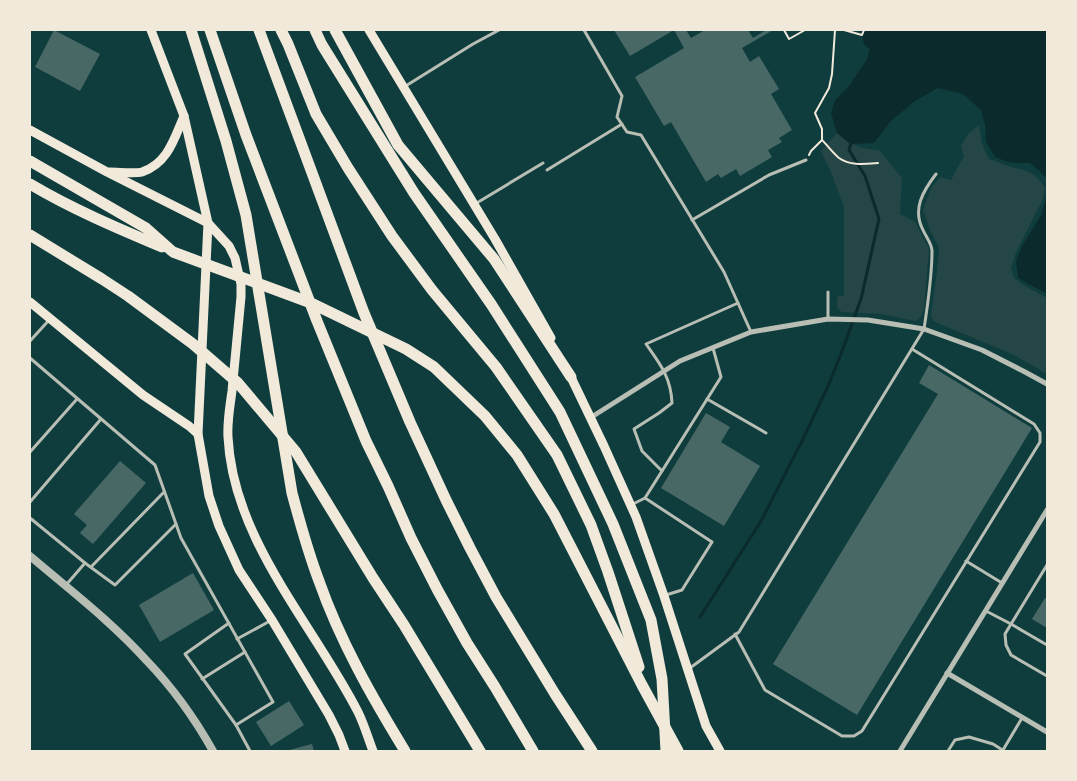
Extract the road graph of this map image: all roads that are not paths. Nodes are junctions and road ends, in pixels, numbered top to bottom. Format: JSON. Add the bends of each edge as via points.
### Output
{"nodes":[{"id":1,"x":151,"y":30,"type":"edge"},
{"id":2,"x":191,"y":30,"type":"edge"},
{"id":3,"x":210,"y":30,"type":"edge"},
{"id":4,"x":259,"y":30,"type":"edge"},
{"id":5,"x":281,"y":30,"type":"edge"},
{"id":6,"x":315,"y":30,"type":"edge"},
{"id":7,"x":335,"y":30,"type":"edge"},
{"id":8,"x":369,"y":30,"type":"edge"},
{"id":9,"x":499,"y":30,"type":"edge"},
{"id":10,"x":584,"y":30,"type":"edge"},
{"id":11,"x":403,"y":88,"type":"junction"},
{"id":12,"x":184,"y":116,"type":"junction"},
{"id":13,"x":622,"y":124,"type":"junction"},
{"id":14,"x":30,"y":130,"type":"edge"},
{"id":15,"x":806,"y":160,"type":"road end"},
{"id":16,"x":30,"y":161,"type":"edge"},
{"id":17,"x":543,"y":163,"type":"dead end"},
{"id":18,"x":547,"y":170,"type":"dead end"},
{"id":19,"x":107,"y":172,"type":"junction"},
{"id":20,"x":936,"y":174,"type":"dead end"},
{"id":21,"x":30,"y":184,"type":"edge"},
{"id":22,"x":474,"y":205,"type":"junction"},
{"id":23,"x":692,"y":220,"type":"junction"},
{"id":24,"x":208,"y":224,"type":"junction"},
{"id":25,"x":30,"y":235,"type":"edge"},
{"id":26,"x":173,"y":252,"type":"junction"},
{"id":27,"x":828,"y":292,"type":"dead end"},
{"id":28,"x":30,"y":302,"type":"edge"},
{"id":29,"x":738,"y":303,"type":"junction"},
{"id":30,"x":50,"y":319,"type":"junction"},
{"id":31,"x":828,"y":319,"type":"junction"},
{"id":32,"x":924,"y":328,"type":"junction"},
{"id":33,"x":751,"y":332,"type":"junction"},
{"id":34,"x":30,"y":341,"type":"edge"},
{"id":35,"x":713,"y":348,"type":"junction"},
{"id":36,"x":912,"y":349,"type":"junction"},
{"id":37,"x":30,"y":358,"type":"edge"},
{"id":38,"x":664,"y":371,"type":"junction"},
{"id":39,"x":570,"y":377,"type":"junction"},
{"id":40,"x":1047,"y":384,"type":"edge"},
{"id":41,"x":77,"y":399,"type":"junction"},
{"id":42,"x":706,"y":399,"type":"junction"},
{"id":43,"x":590,"y":418,"type":"junction"},
{"id":44,"x":101,"y":419,"type":"junction"},
{"id":45,"x":766,"y":433,"type":"dead end"},
{"id":46,"x":198,"y":434,"type":"junction"},
{"id":47,"x":30,"y":452,"type":"edge"},
{"id":48,"x":662,"y":471,"type":"junction"},
{"id":49,"x":164,"y":492,"type":"junction"},
{"id":50,"x":645,"y":498,"type":"junction"},
{"id":51,"x":30,"y":502,"type":"edge"},
{"id":52,"x":631,"y":505,"type":"junction"},
{"id":53,"x":1047,"y":510,"type":"edge"},
{"id":54,"x":30,"y":518,"type":"edge"},
{"id":55,"x":176,"y":524,"type":"junction"},
{"id":56,"x":30,"y":556,"type":"edge"},
{"id":57,"x":966,"y":561,"type":"junction"},
{"id":58,"x":85,"y":563,"type":"junction"},
{"id":59,"x":1047,"y":565,"type":"edge"},
{"id":60,"x":91,"y":567,"type":"junction"},
{"id":61,"x":1002,"y":583,"type":"junction"},
{"id":62,"x":65,"y":586,"type":"junction"},
{"id":63,"x":664,"y":596,"type":"junction"},
{"id":64,"x":985,"y":611,"type":"junction"},
{"id":65,"x":272,"y":620,"type":"junction"},
{"id":66,"x":229,"y":623,"type":"junction"},
{"id":67,"x":1011,"y":624,"type":"junction"},
{"id":68,"x":735,"y":634,"type":"junction"},
{"id":69,"x":237,"y":639,"type":"junction"},
{"id":70,"x":1047,"y":645,"type":"edge"},
{"id":71,"x":245,"y":652,"type":"junction"},
{"id":72,"x":688,"y":670,"type":"junction"},
{"id":73,"x":947,"y":674,"type":"junction"},
{"id":74,"x":1047,"y":676,"type":"edge"},
{"id":75,"x":202,"y":679,"type":"junction"},
{"id":76,"x":649,"y":698,"type":"junction"},
{"id":77,"x":1022,"y":718,"type":"junction"},
{"id":78,"x":236,"y":725,"type":"junction"},
{"id":79,"x":1047,"y":732,"type":"edge"},
{"id":80,"x":213,"y":751,"type":"edge"},
{"id":81,"x":250,"y":751,"type":"edge"},
{"id":82,"x":345,"y":751,"type":"edge"},
{"id":83,"x":373,"y":751,"type":"edge"},
{"id":84,"x":405,"y":751,"type":"edge"},
{"id":85,"x":480,"y":751,"type":"edge"},
{"id":86,"x":533,"y":751,"type":"edge"},
{"id":87,"x":592,"y":751,"type":"edge"},
{"id":88,"x":666,"y":751,"type":"edge"},
{"id":89,"x":678,"y":751,"type":"edge"},
{"id":90,"x":720,"y":751,"type":"edge"},
{"id":91,"x":900,"y":751,"type":"edge"},
{"id":92,"x":948,"y":751,"type":"edge"},
{"id":93,"x":1004,"y":751,"type":"edge"}],
"edges":[{"from":1,"to":12,"type":"main road"},
{"from":2,"to":84,"type":"highway","via":[[246,215],[292,494],[304,539],[351,656]]},
{"from":3,"to":86,"type":"highway","via":[[246,135],[366,441],[438,590]]},
{"from":4,"to":87,"type":"highway","via":[[364,313],[446,500],[496,596]]},
{"from":5,"to":76,"type":"highway","via":[[316,114],[392,236],[496,367],[557,455],[591,525]]},
{"from":6,"to":88,"type":"highway","via":[[414,193],[560,412],[613,524],[651,620],[662,678]]},
{"from":7,"to":39,"type":"highway","via":[[398,145],[494,259]]},
{"from":8,"to":11,"type":"main road"},
{"from":9,"to":11,"type":"lane"},
{"from":10,"to":13,"type":"lane","via":[[622,96],[618,117]]},
{"from":11,"to":22,"type":"main road"},
{"from":12,"to":19,"type":"main road","via":[[166,155],[156,165],[140,172]]},
{"from":12,"to":24,"type":"main road"},
{"from":13,"to":18,"type":"lane"},
{"from":13,"to":23,"type":"lane","via":[[627,132],[641,135]]},
{"from":14,"to":19,"type":"main road"},
{"from":15,"to":23,"type":"lane","via":[[769,175]]},
{"from":16,"to":26,"type":"highway","via":[[146,228]]},
{"from":17,"to":22,"type":"lane"},
{"from":19,"to":24,"type":"main road"},
{"from":20,"to":32,"type":"lane","via":[[920,198],[918,211],[920,224],[932,248]]},
{"from":21,"to":26,"type":"highway","via":[[90,216]]},
{"from":22,"to":39,"type":"main road","via":[[543,322]]},
{"from":23,"to":29,"type":"lane","via":[[724,272]]},
{"from":24,"to":46,"type":"main road"},
{"from":24,"to":83,"type":"main road","via":[[229,246],[241,284],[227,435],[244,511],[279,583],[358,713]]},
{"from":25,"to":85,"type":"highway","via":[[102,279],[193,344],[238,383],[296,452]]},
{"from":26,"to":76,"type":"highway","via":[[311,303],[397,345],[434,368],[485,416],[517,455],[554,514]]},
{"from":27,"to":31,"type":"lane"},
{"from":28,"to":30,"type":"main road"},
{"from":29,"to":33,"type":"lane"},
{"from":29,"to":38,"type":"lane","via":[[646,344]]},
{"from":30,"to":34,"type":"lane"},
{"from":30,"to":46,"type":"main road","via":[[143,395]]},
{"from":31,"to":32,"type":"street","via":[[868,320]]},
{"from":31,"to":33,"type":"street"},
{"from":32,"to":36,"type":"lane"},
{"from":32,"to":40,"type":"street","via":[[982,350]]},
{"from":33,"to":35,"type":"street"},
{"from":35,"to":38,"type":"street"},
{"from":35,"to":42,"type":"lane","via":[[721,377]]},
{"from":36,"to":57,"type":"lane","via":[[1034,424],[1040,433],[1040,442]]},
{"from":36,"to":68,"type":"lane"},
{"from":37,"to":41,"type":"lane"},
{"from":38,"to":43,"type":"street"},
{"from":38,"to":48,"type":"lane","via":[[672,403],[634,429],[642,451]]},
{"from":39,"to":43,"type":"main road"},
{"from":41,"to":44,"type":"lane"},
{"from":41,"to":47,"type":"lane"},
{"from":42,"to":45,"type":"lane"},
{"from":42,"to":48,"type":"lane"},
{"from":43,"to":52,"type":"main road"},
{"from":44,"to":49,"type":"lane","via":[[155,465]]},
{"from":44,"to":51,"type":"lane"},
{"from":46,"to":65,"type":"main road","via":[[209,496],[219,526],[239,570]]},
{"from":48,"to":50,"type":"lane"},
{"from":49,"to":55,"type":"lane"},
{"from":49,"to":60,"type":"lane"},
{"from":50,"to":52,"type":"lane"},
{"from":50,"to":63,"type":"lane","via":[[712,542],[682,590]]},
{"from":52,"to":63,"type":"main road"},
{"from":53,"to":61,"type":"street"},
{"from":54,"to":58,"type":"lane"},
{"from":55,"to":60,"type":"lane","via":[[115,585]]},
{"from":55,"to":66,"type":"lane"},
{"from":56,"to":62,"type":"street"},
{"from":57,"to":61,"type":"lane"},
{"from":57,"to":68,"type":"lane","via":[[862,731],[854,736],[842,736],[765,690]]},
{"from":58,"to":60,"type":"lane"},
{"from":58,"to":62,"type":"lane"},
{"from":59,"to":67,"type":"lane"},
{"from":61,"to":64,"type":"street"},
{"from":62,"to":80,"type":"street","via":[[147,660],[198,725]]},
{"from":63,"to":72,"type":"main road"},
{"from":64,"to":67,"type":"lane"},
{"from":64,"to":73,"type":"street"},
{"from":65,"to":69,"type":"lane"},
{"from":65,"to":82,"type":"main road","via":[[329,715]]},
{"from":66,"to":69,"type":"lane"},
{"from":66,"to":75,"type":"lane","via":[[185,654]]},
{"from":67,"to":70,"type":"lane"},
{"from":67,"to":74,"type":"lane","via":[[1005,634],[1011,655]]},
{"from":68,"to":72,"type":"lane"},
{"from":69,"to":71,"type":"lane"},
{"from":71,"to":75,"type":"lane"},
{"from":71,"to":78,"type":"lane","via":[[273,702]]},
{"from":72,"to":90,"type":"main road","via":[[706,726]]},
{"from":73,"to":77,"type":"street"},
{"from":73,"to":91,"type":"street"},
{"from":75,"to":78,"type":"lane"},
{"from":76,"to":89,"type":"highway"},
{"from":77,"to":79,"type":"street"},
{"from":77,"to":93,"type":"lane"},
{"from":78,"to":81,"type":"lane"},
{"from":92,"to":93,"type":"lane","via":[[955,740],[969,736]]}]}
